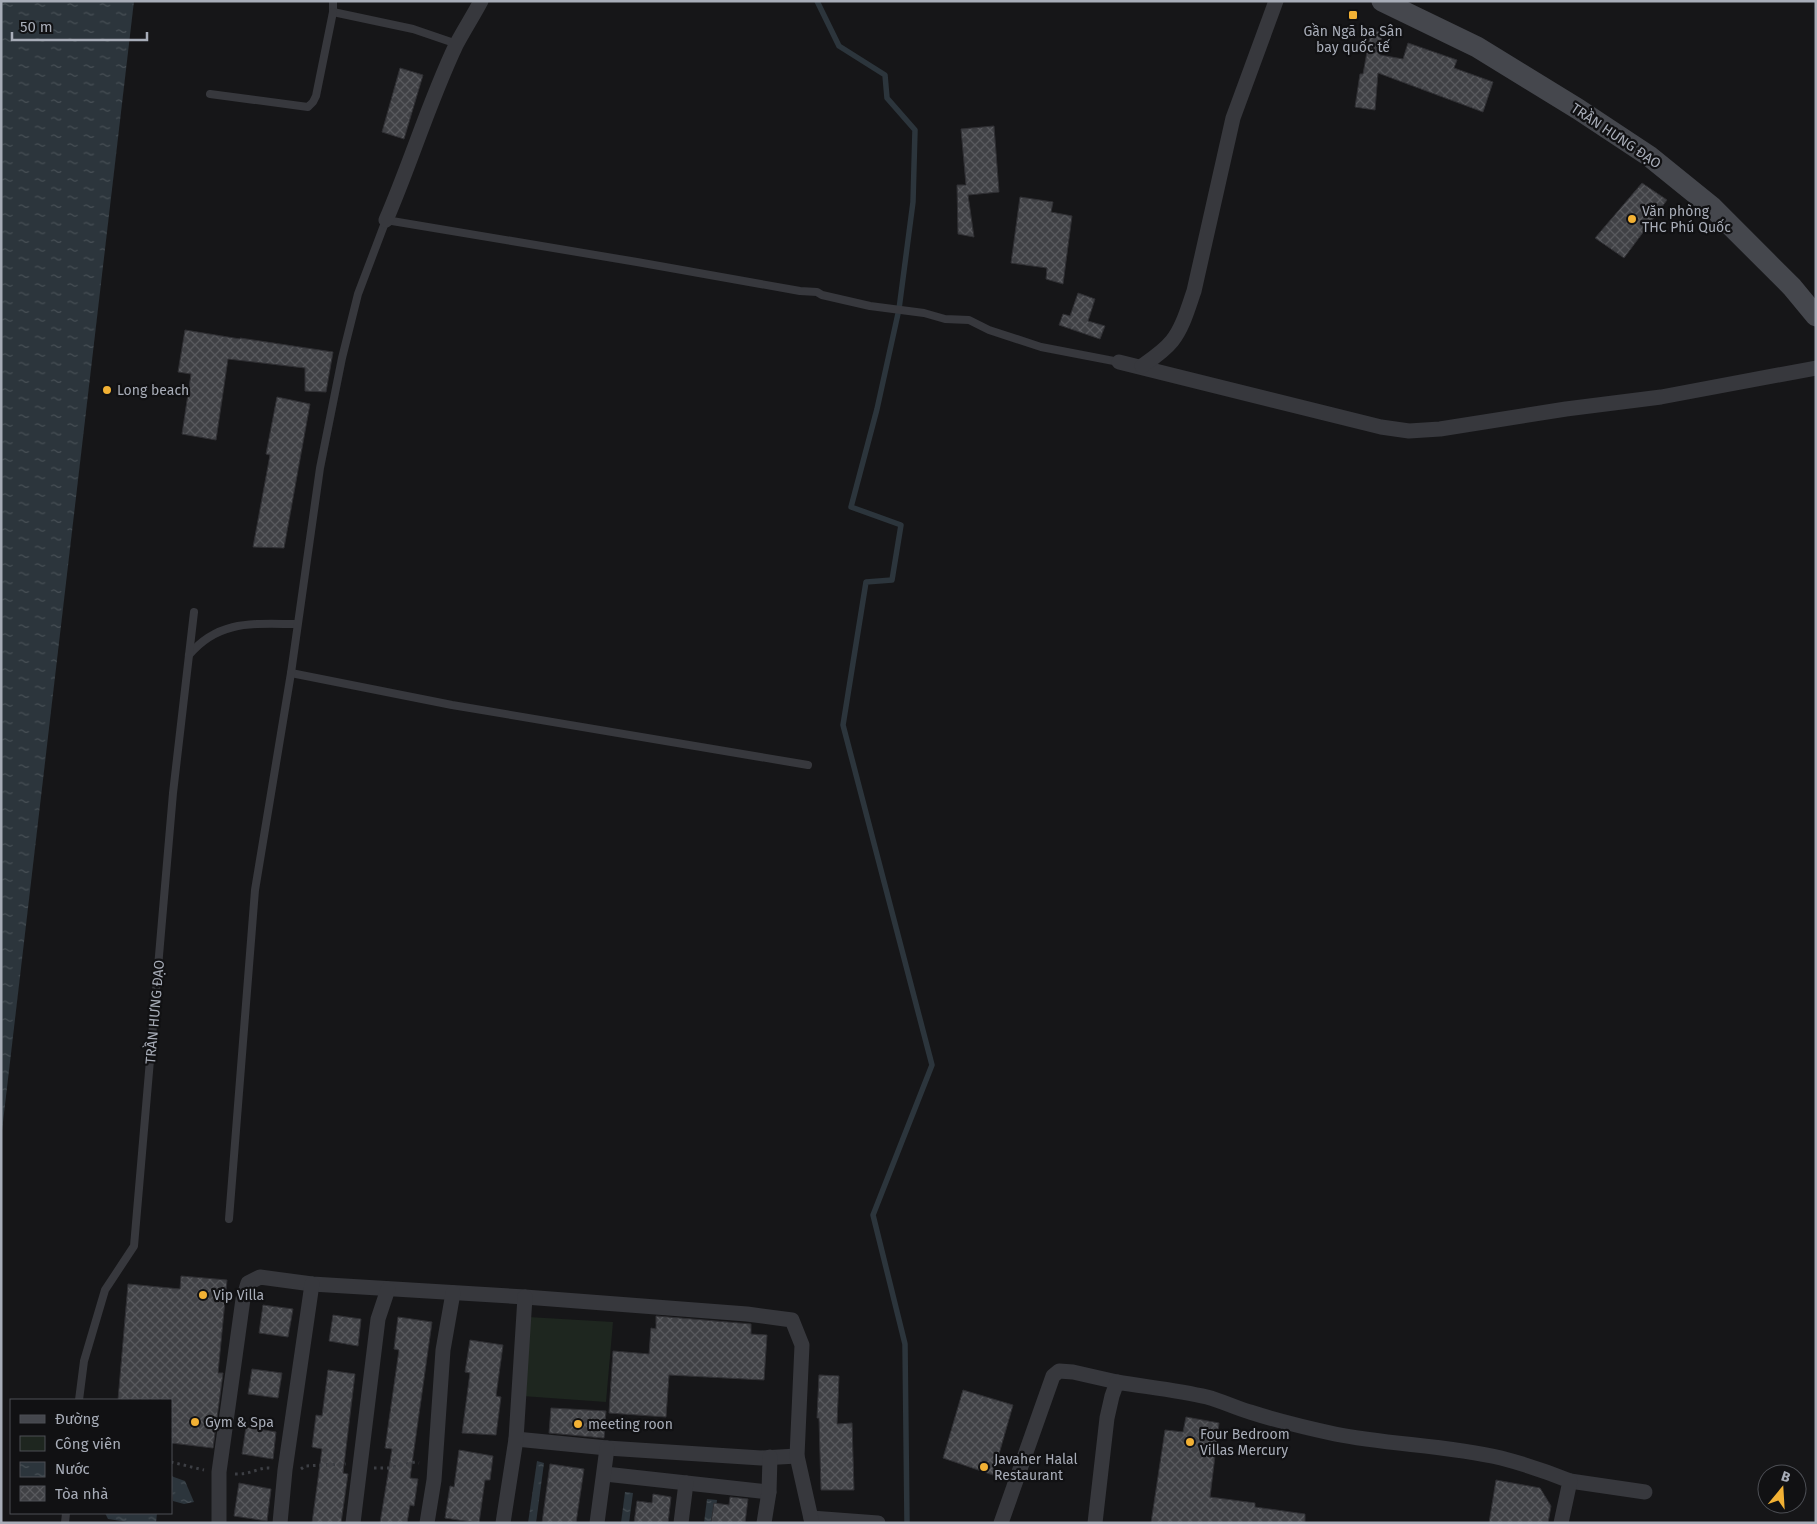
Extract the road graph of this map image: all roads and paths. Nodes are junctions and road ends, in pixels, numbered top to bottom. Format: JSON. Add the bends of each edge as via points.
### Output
{"nodes":[{"id":1,"x":332,"y":1,"type":"edge"},
{"id":2,"x":481,"y":1,"type":"edge"},
{"id":3,"x":1276,"y":1,"type":"edge"},
{"id":4,"x":1382,"y":1,"type":"edge"},
{"id":5,"x":332,"y":12,"type":"junction"},
{"id":6,"x":457,"y":44,"type":"junction"},
{"id":7,"x":210,"y":94,"type":"dead end"},
{"id":8,"x":386,"y":220,"type":"junction"},
{"id":9,"x":1816,"y":316,"type":"edge"},
{"id":10,"x":1119,"y":362,"type":"joint"},
{"id":11,"x":1142,"y":366,"type":"junction"},
{"id":12,"x":1816,"y":368,"type":"edge"},
{"id":13,"x":194,"y":612,"type":"dead end"},
{"id":14,"x":298,"y":624,"type":"junction"},
{"id":15,"x":189,"y":655,"type":"junction"},
{"id":16,"x":291,"y":673,"type":"junction"},
{"id":17,"x":808,"y":765,"type":"dead end"},
{"id":18,"x":229,"y":1219,"type":"dead end"},
{"id":19,"x":312,"y":1284,"type":"junction"},
{"id":20,"x":388,"y":1289,"type":"junction"},
{"id":21,"x":454,"y":1292,"type":"junction"},
{"id":22,"x":525,"y":1297,"type":"junction"},
{"id":23,"x":1117,"y":1382,"type":"junction"},
{"id":24,"x":79,"y":1399,"type":"edge"},
{"id":25,"x":516,"y":1439,"type":"junction"},
{"id":26,"x":607,"y":1448,"type":"junction"},
{"id":27,"x":797,"y":1456,"type":"junction"},
{"id":28,"x":770,"y":1457,"type":"junction"},
{"id":29,"x":172,"y":1462,"type":"edge"},
{"id":30,"x":360,"y":1468,"type":"junction"},
{"id":31,"x":434,"y":1471,"type":"junction"},
{"id":32,"x":219,"y":1472,"type":"junction"},
{"id":33,"x":605,"y":1474,"type":"junction"},
{"id":34,"x":1570,"y":1481,"type":"junction"},
{"id":35,"x":686,"y":1483,"type":"junction"},
{"id":36,"x":769,"y":1492,"type":"junction"},
{"id":37,"x":1645,"y":1492,"type":"dead end"},
{"id":38,"x":811,"y":1520,"type":"edge"},
{"id":39,"x":219,"y":1523,"type":"edge"},
{"id":40,"x":280,"y":1523,"type":"edge"},
{"id":41,"x":353,"y":1523,"type":"edge"},
{"id":42,"x":427,"y":1523,"type":"edge"},
{"id":43,"x":503,"y":1523,"type":"edge"},
{"id":44,"x":597,"y":1523,"type":"edge"},
{"id":45,"x":681,"y":1523,"type":"edge"},
{"id":46,"x":764,"y":1523,"type":"edge"},
{"id":47,"x":878,"y":1523,"type":"edge"},
{"id":48,"x":1001,"y":1523,"type":"edge"},
{"id":49,"x":1094,"y":1523,"type":"edge"},
{"id":50,"x":1561,"y":1523,"type":"edge"}],
"edges":[{"from":1,"to":5,"type":"lane"},
{"from":2,"to":6,"type":"street"},
{"from":3,"to":11,"type":"street","via":[[1233,118],[1189,305],[1172,342]]},
{"from":4,"to":9,"type":"main road","name":"TRẦN HƯNG ĐẠO","via":[[1478,47],[1649,156],[1712,206]]},
{"from":5,"to":6,"type":"lane","via":[[413,30]]},
{"from":5,"to":7,"type":"lane","via":[[316,96],[308,107]]},
{"from":6,"to":8,"type":"street"},
{"from":8,"to":10,"type":"lane","via":[[800,292],[812,291],[870,306],[945,319],[969,320],[1041,347]]},
{"from":8,"to":14,"type":"lane","via":[[358,294],[342,358],[320,468]]},
{"from":10,"to":11,"type":"street"},
{"from":11,"to":12,"type":"street","via":[[1381,427],[1409,431],[1661,397]]},
{"from":13,"to":15,"type":"lane","name":"TRẦN HƯNG ĐẠO"},
{"from":14,"to":15,"type":"lane","via":[[243,624],[200,642]]},
{"from":14,"to":16,"type":"lane"},
{"from":15,"to":24,"type":"lane","name":"TRẦN HƯNG ĐẠO","via":[[173,793],[134,1246],[105,1290],[84,1361]]},
{"from":16,"to":17,"type":"lane","via":[[452,706]]},
{"from":16,"to":18,"type":"lane","via":[[255,890]]},
{"from":19,"to":20,"type":"street"},
{"from":19,"to":32,"type":"street","via":[[260,1277],[248,1283],[243,1299]]},
{"from":19,"to":40,"type":"street"},
{"from":20,"to":21,"type":"street"},
{"from":20,"to":30,"type":"street","via":[[378,1320]]},
{"from":21,"to":22,"type":"street"},
{"from":21,"to":31,"type":"street","via":[[443,1350]]},
{"from":22,"to":25,"type":"street"},
{"from":22,"to":27,"type":"street","via":[[792,1320],[802,1345]]},
{"from":23,"to":34,"type":"street","via":[[1209,1397],[1259,1415],[1336,1434],[1501,1458]]},
{"from":23,"to":48,"type":"street","via":[[1073,1372],[1059,1371],[1053,1376]]},
{"from":23,"to":49,"type":"street","via":[[1107,1418]]},
{"from":25,"to":26,"type":"street"},
{"from":25,"to":43,"type":"street"},
{"from":26,"to":28,"type":"street"},
{"from":26,"to":33,"type":"street"},
{"from":27,"to":28,"type":"street"},
{"from":27,"to":38,"type":"street"},
{"from":28,"to":36,"type":"street"},
{"from":29,"to":32,"type":"path"},
{"from":30,"to":31,"type":"path","via":[[389,1468],[415,1462]]},
{"from":30,"to":41,"type":"street"},
{"from":31,"to":42,"type":"street"},
{"from":32,"to":39,"type":"street"},
{"from":33,"to":35,"type":"street"},
{"from":33,"to":44,"type":"street"},
{"from":34,"to":37,"type":"street"},
{"from":34,"to":50,"type":"street"},
{"from":35,"to":36,"type":"street"},
{"from":35,"to":45,"type":"street"},
{"from":36,"to":46,"type":"street"},
{"from":38,"to":47,"type":"street"}]}
